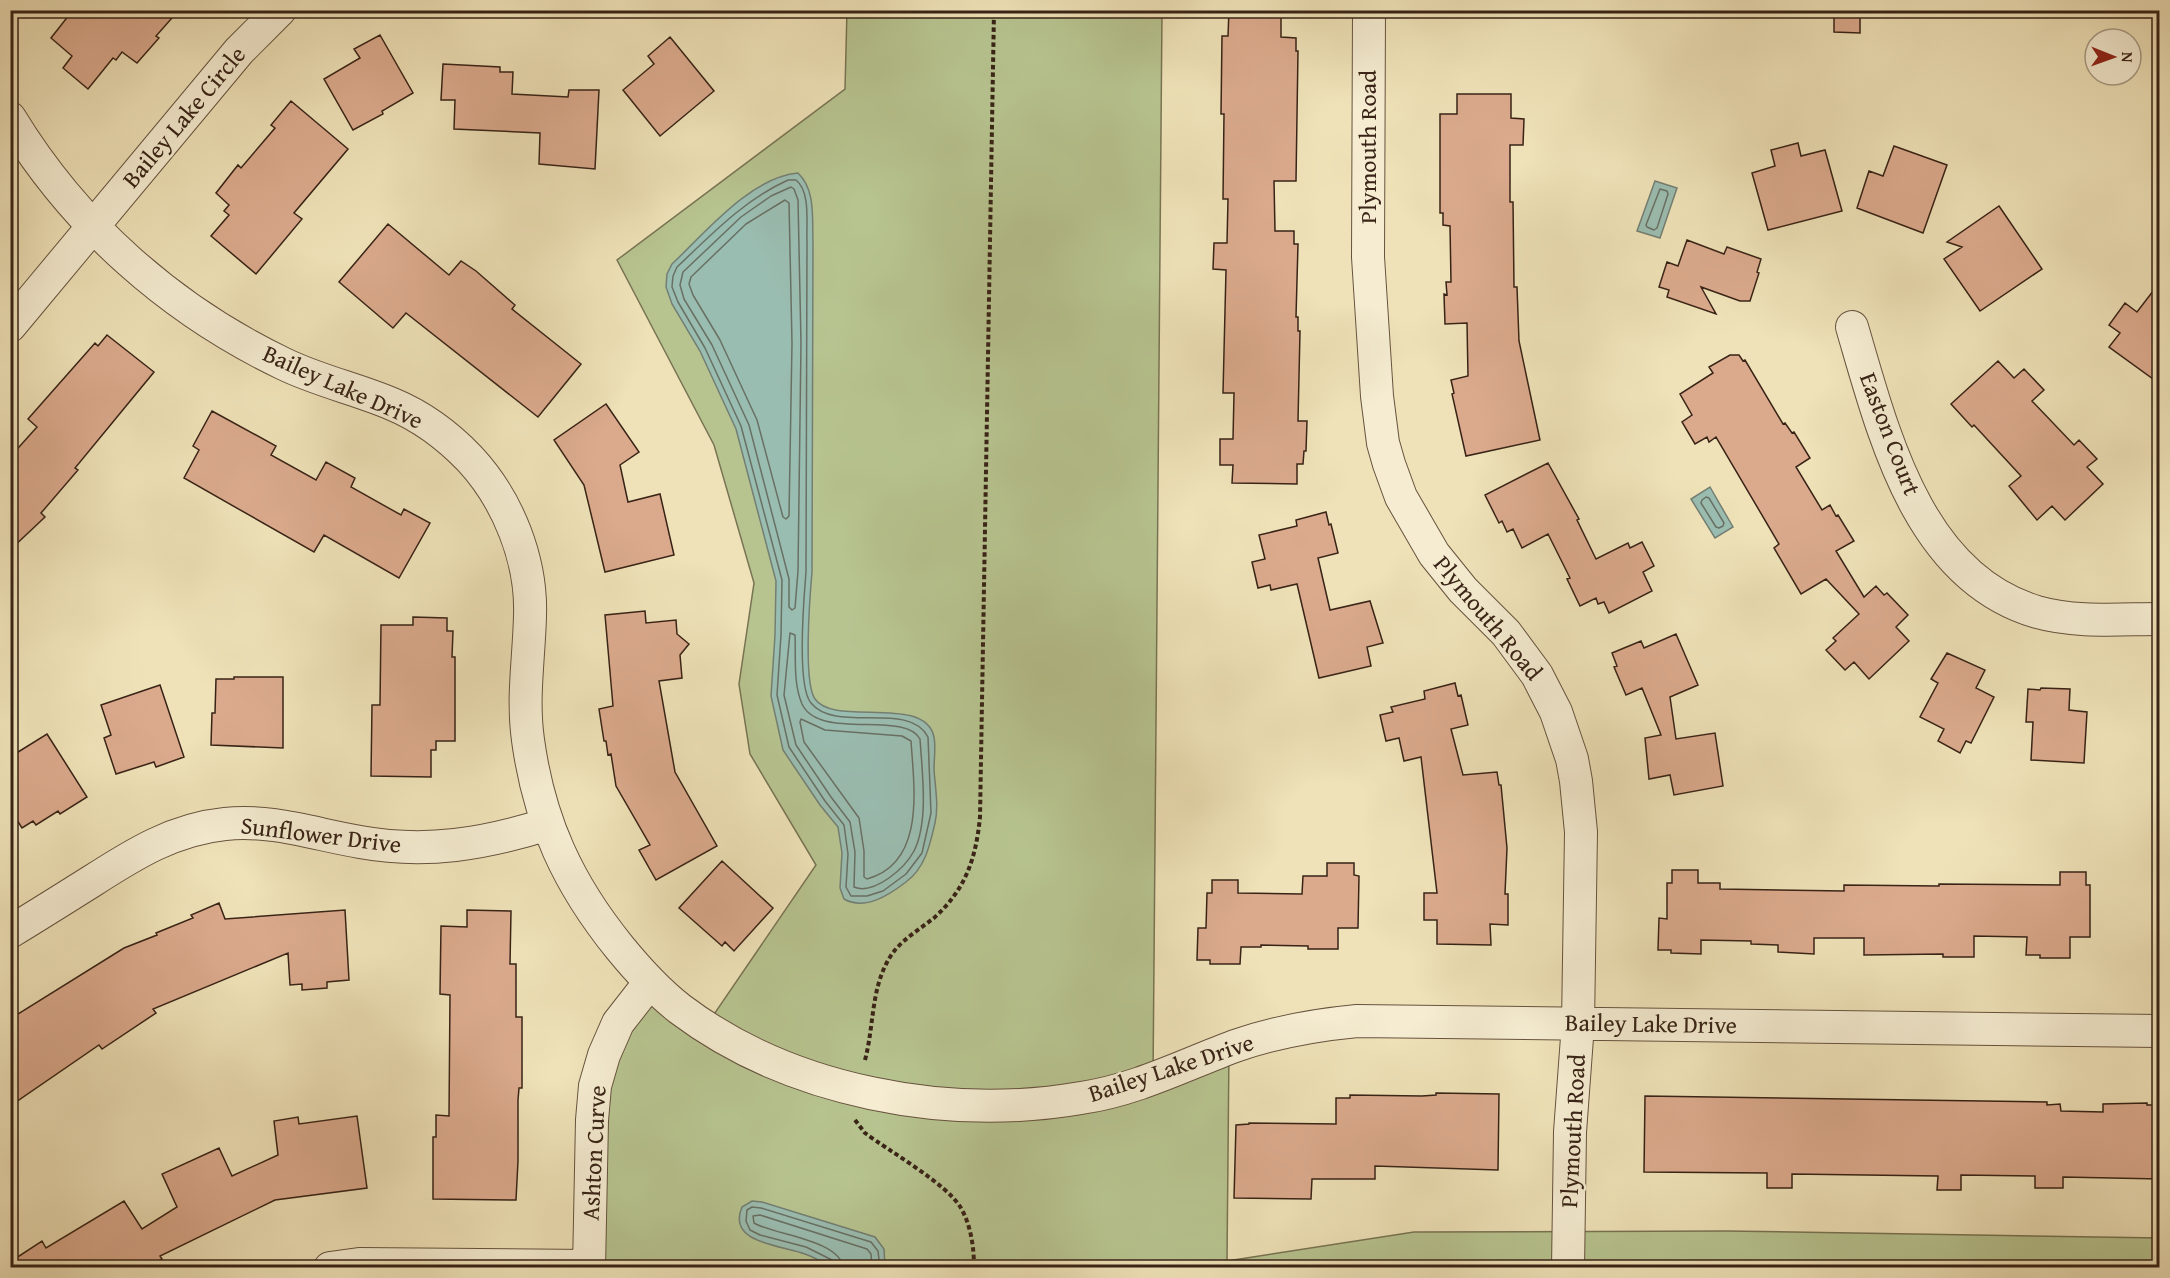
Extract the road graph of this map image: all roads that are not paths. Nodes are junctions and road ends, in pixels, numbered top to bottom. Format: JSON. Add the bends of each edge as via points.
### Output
{"nodes":[{"id":1,"x":280,"y":10,"type":"edge"},
{"id":2,"x":1369,"y":10,"type":"edge"},
{"id":3,"x":10,"y":118,"type":"edge"},
{"id":4,"x":93,"y":228,"type":"junction"},
{"id":5,"x":10,"y":327,"type":"edge"},
{"id":6,"x":1852,"y":327,"type":"dead end"},
{"id":7,"x":2160,"y":619,"type":"edge"},
{"id":8,"x":549,"y":824,"type":"junction"},
{"id":9,"x":10,"y":932,"type":"edge"},
{"id":10,"x":650,"y":981,"type":"junction"},
{"id":11,"x":1578,"y":1024,"type":"junction"},
{"id":12,"x":2160,"y":1031,"type":"edge"},
{"id":13,"x":589,"y":1267,"type":"edge"},
{"id":14,"x":330,"y":1268,"type":"edge"},
{"id":15,"x":1568,"y":1268,"type":"edge"}],
"edges":[{"from":1,"to":4,"type":"street","name":"Bailey Lake Circle","via":[[239,51]]},
{"from":2,"to":11,"type":"street","name":"Plymouth Road","via":[[1368,257],[1383,443],[1401,497],[1422,536],[1463,590],[1525,657],[1547,692],[1564,734],[1576,781],[1581,831]]},
{"from":3,"to":4,"type":"street","name":"Bailey Lake Drive","via":[[45,170]]},
{"from":4,"to":5,"type":"street","name":"Bailey Lake Circle"},
{"from":4,"to":8,"type":"street","name":"Bailey Lake Drive","via":[[152,281],[205,318],[283,364],[395,405],[422,419],[469,458],[485,477],[511,525],[528,580],[526,716],[532,764]]},
{"from":6,"to":7,"type":"street","name":"Easton Court","via":[[1900,472],[1932,532],[1965,572],[2006,601],[2038,612],[2084,619]]},
{"from":8,"to":9,"type":"street","name":"Sunflower Drive","via":[[495,840],[431,847],[362,843],[267,823],[204,827],[134,854]]},
{"from":8,"to":10,"type":"street","name":"Bailey Lake Drive","via":[[568,872],[588,907]]},
{"from":10,"to":11,"type":"street","name":"Bailey Lake Drive","via":[[680,1009],[706,1026],[785,1066],[886,1096],[960,1105],[1084,1098],[1153,1079],[1252,1041],[1328,1024]]},
{"from":10,"to":13,"type":"street","name":"Ashton Curve","via":[[618,1023],[595,1086]]},
{"from":11,"to":12,"type":"street","name":"Bailey Lake Drive"},
{"from":11,"to":15,"type":"street","name":"Plymouth Road","via":[[1570,1132]]},
{"from":13,"to":14,"type":"street","via":[[359,1264]]}]}
